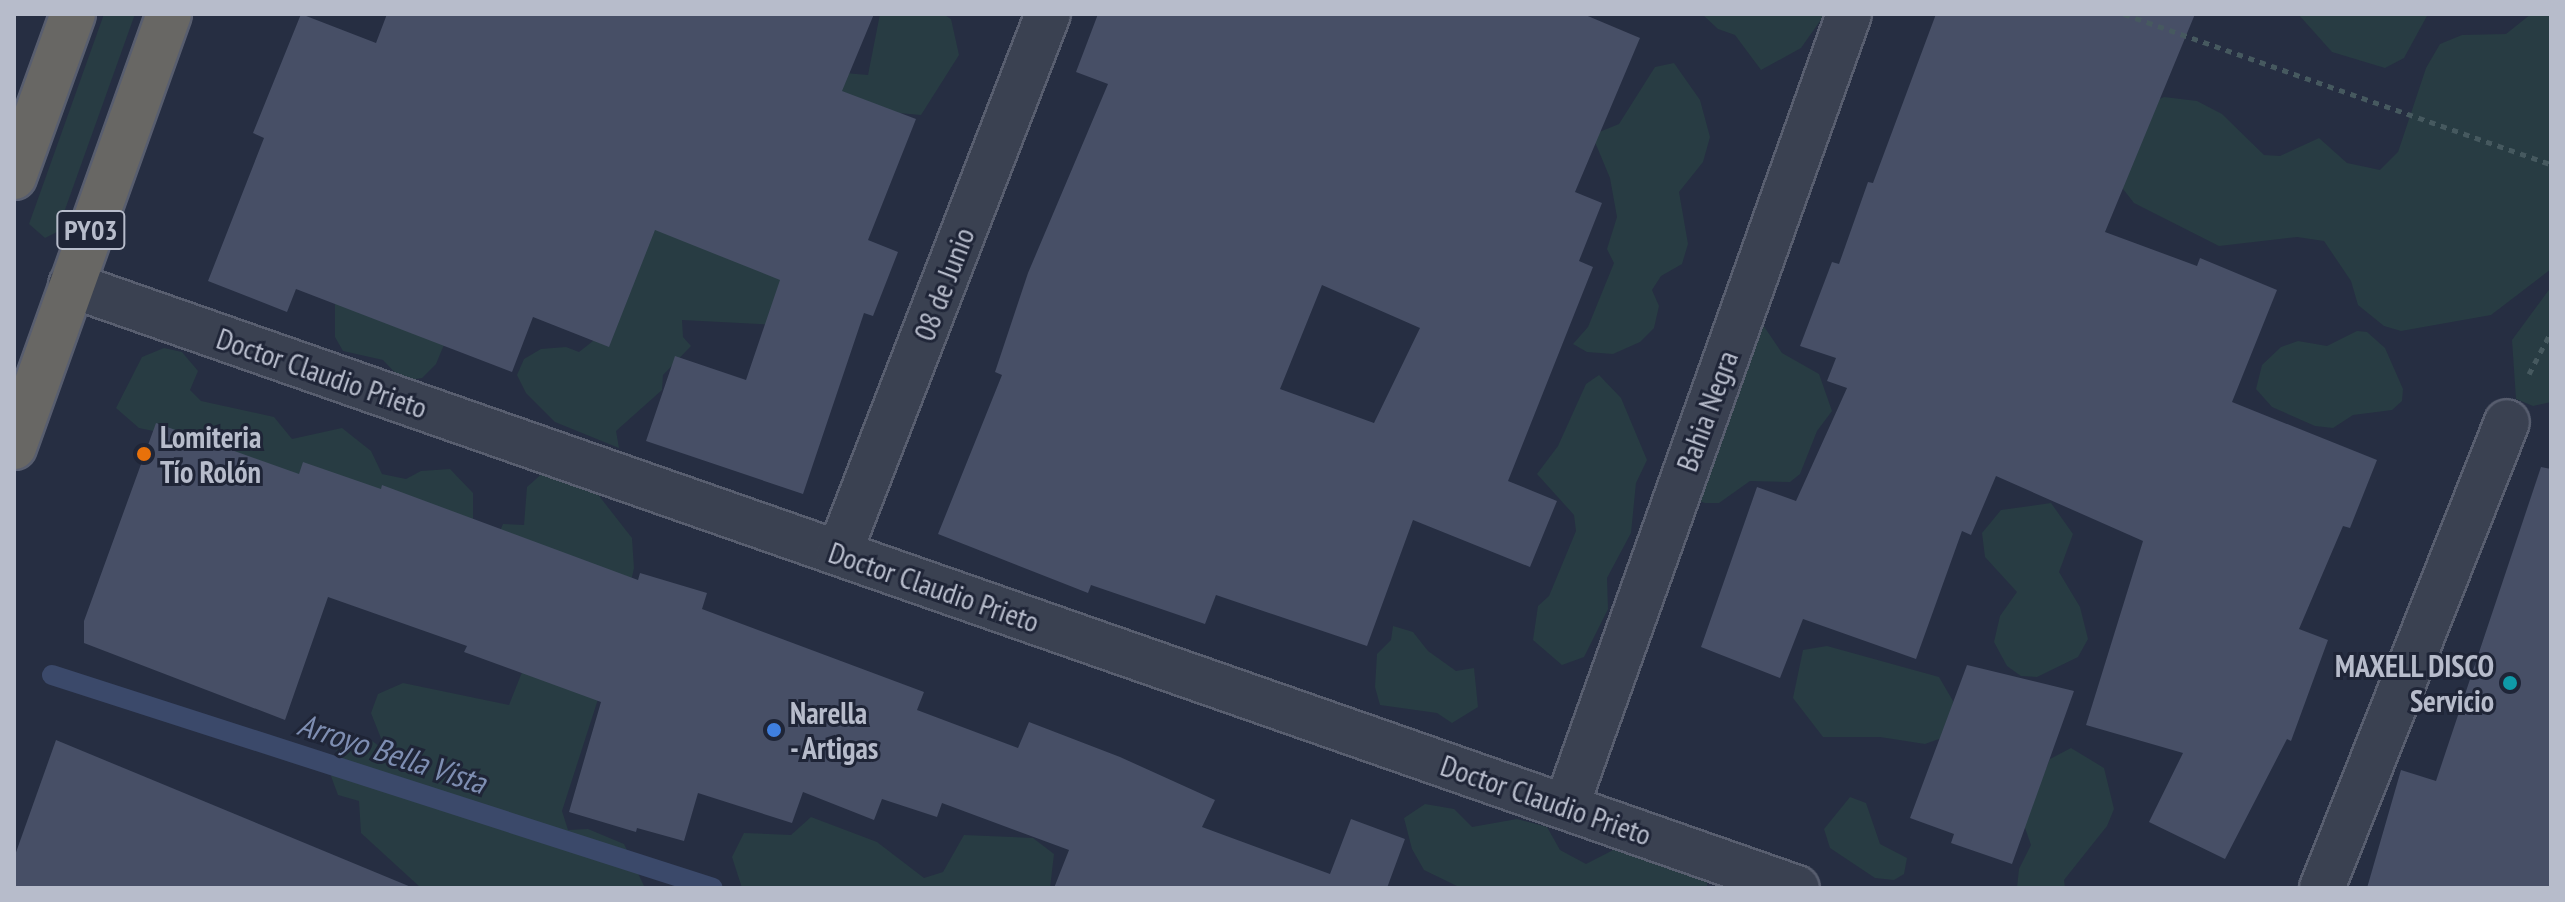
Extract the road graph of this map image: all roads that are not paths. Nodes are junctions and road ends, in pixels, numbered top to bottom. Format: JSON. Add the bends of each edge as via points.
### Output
{"nodes":[{"id":1,"x":73,"y":14,"type":"edge"},
{"id":2,"x":169,"y":14,"type":"edge"},
{"id":3,"x":1048,"y":14,"type":"edge"},
{"id":4,"x":1849,"y":14,"type":"edge"},
{"id":5,"x":14,"y":177,"type":"edge"},
{"id":6,"x":71,"y":285,"type":"junction"},
{"id":7,"x":2507,"y":422,"type":"dead end"},
{"id":8,"x":14,"y":447,"type":"edge"},
{"id":9,"x":839,"y":553,"type":"junction"},
{"id":10,"x":1566,"y":807,"type":"junction"},
{"id":11,"x":1797,"y":888,"type":"edge"},
{"id":12,"x":2322,"y":888,"type":"edge"}],
"edges":[{"from":1,"to":5,"type":"highway"},
{"from":2,"to":6,"type":"highway","number":"PY03"},
{"from":3,"to":9,"type":"street","name":"08 de Junio"},
{"from":4,"to":10,"type":"street","name":"Bahia Negra"},
{"from":6,"to":8,"type":"highway","number":"PY03"},
{"from":6,"to":9,"type":"street","name":"Doctor Claudio Prieto"},
{"from":7,"to":12,"type":"street"},
{"from":9,"to":10,"type":"street","name":"Doctor Claudio Prieto"},
{"from":10,"to":11,"type":"street","name":"Doctor Claudio Prieto"}]}
